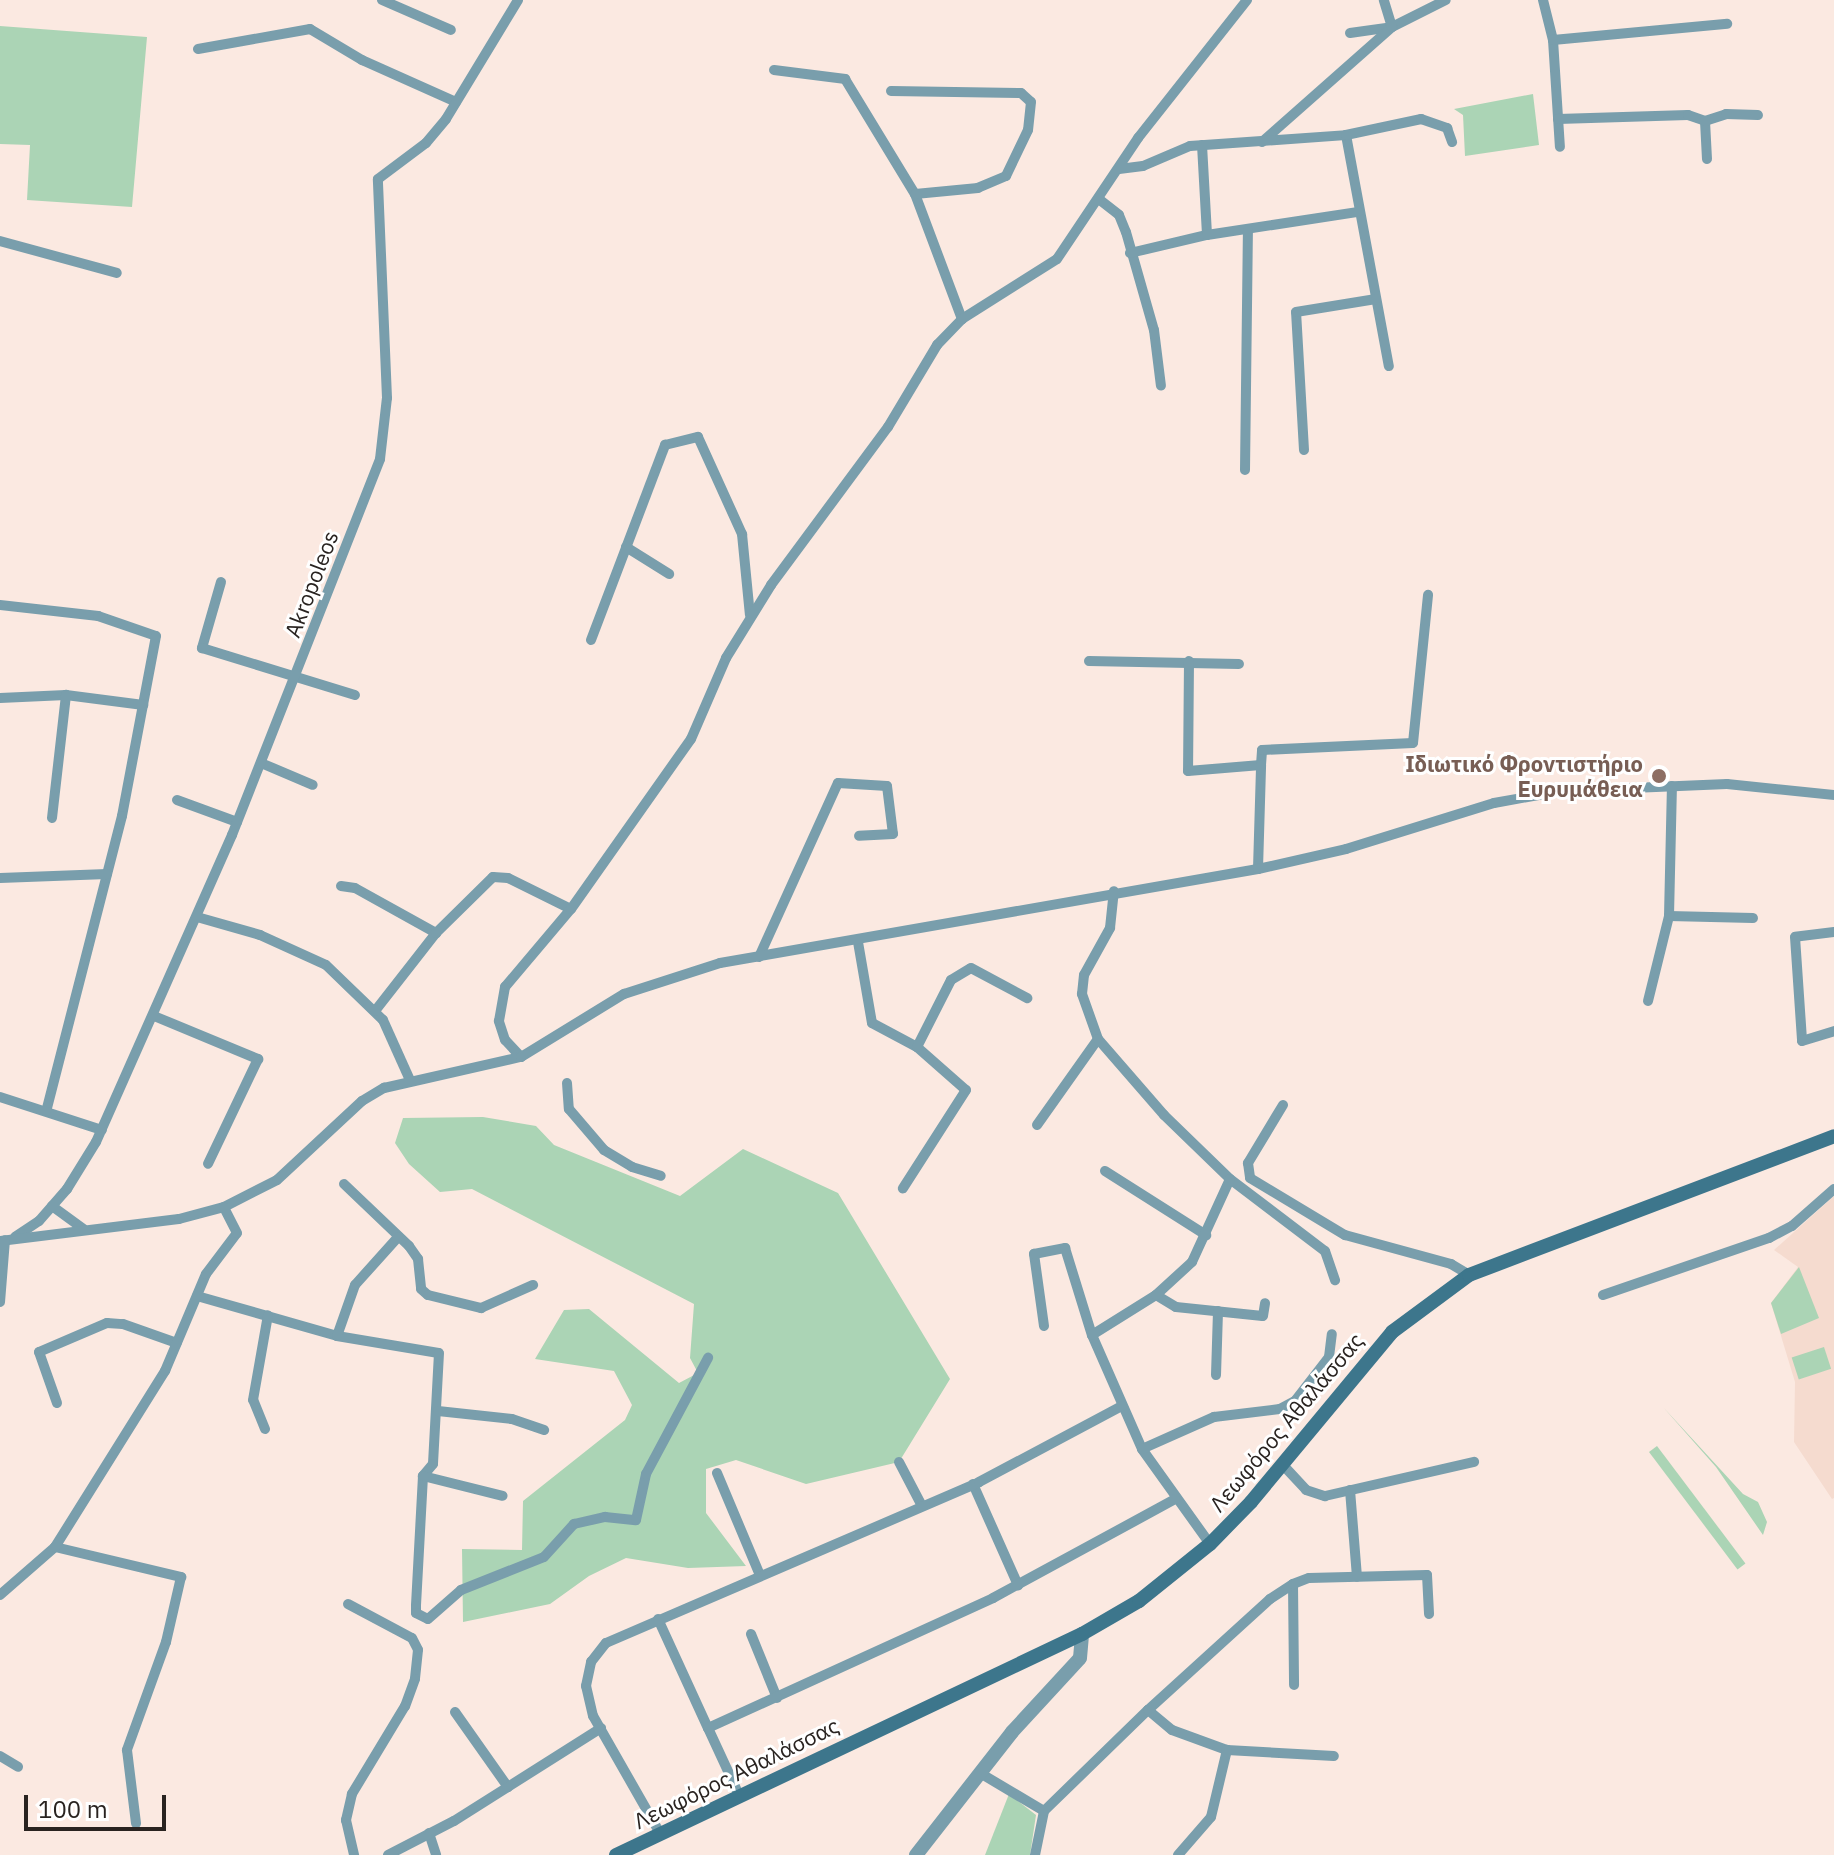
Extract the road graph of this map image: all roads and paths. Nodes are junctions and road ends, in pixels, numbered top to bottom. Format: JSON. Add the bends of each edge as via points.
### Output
{"nodes":[{"id":1,"x":382,"y":0,"type":"edge"},
{"id":2,"x":518,"y":0,"type":"edge"},
{"id":3,"x":1247,"y":0,"type":"edge"},
{"id":4,"x":1384,"y":0,"type":"edge"},
{"id":5,"x":1446,"y":0,"type":"edge"},
{"id":6,"x":1543,"y":0,"type":"edge"},
{"id":7,"x":1727,"y":24,"type":"dead end"},
{"id":8,"x":1392,"y":27,"type":"junction"},
{"id":9,"x":451,"y":30,"type":"dead end"},
{"id":10,"x":1350,"y":33,"type":"dead end"},
{"id":11,"x":1553,"y":40,"type":"junction"},
{"id":12,"x":198,"y":49,"type":"dead end"},
{"id":13,"x":774,"y":70,"type":"dead end"},
{"id":14,"x":891,"y":91,"type":"dead end"},
{"id":15,"x":456,"y":102,"type":"junction"},
{"id":16,"x":1758,"y":115,"type":"dead end"},
{"id":17,"x":1558,"y":119,"type":"junction"},
{"id":18,"x":1705,"y":121,"type":"junction"},
{"id":19,"x":1346,"y":135,"type":"junction"},
{"id":20,"x":1262,"y":142,"type":"junction"},
{"id":21,"x":1452,"y":142,"type":"dead end"},
{"id":22,"x":1202,"y":145,"type":"junction"},
{"id":23,"x":1560,"y":147,"type":"dead end"},
{"id":24,"x":1707,"y":159,"type":"dead end"},
{"id":25,"x":1119,"y":169,"type":"junction"},
{"id":26,"x":915,"y":194,"type":"junction"},
{"id":27,"x":1100,"y":200,"type":"junction"},
{"id":28,"x":1358,"y":212,"type":"junction"},
{"id":29,"x":1248,"y":230,"type":"junction"},
{"id":30,"x":1207,"y":235,"type":"junction"},
{"id":31,"x":0,"y":241,"type":"edge"},
{"id":32,"x":1130,"y":253,"type":"junction"},
{"id":33,"x":117,"y":273,"type":"dead end"},
{"id":34,"x":1376,"y":299,"type":"junction"},
{"id":35,"x":962,"y":319,"type":"junction"},
{"id":36,"x":1389,"y":366,"type":"dead end"},
{"id":37,"x":1161,"y":386,"type":"dead end"},
{"id":38,"x":1304,"y":450,"type":"dead end"},
{"id":39,"x":1245,"y":470,"type":"dead end"},
{"id":40,"x":626,"y":547,"type":"junction"},
{"id":41,"x":669,"y":574,"type":"dead end"},
{"id":42,"x":221,"y":582,"type":"dead end"},
{"id":43,"x":1428,"y":595,"type":"dead end"},
{"id":44,"x":0,"y":605,"type":"edge"},
{"id":45,"x":750,"y":615,"type":"junction"},
{"id":46,"x":591,"y":640,"type":"dead end"},
{"id":47,"x":1089,"y":661,"type":"dead end"},
{"id":48,"x":1189,"y":661,"type":"junction"},
{"id":49,"x":1239,"y":664,"type":"dead end"},
{"id":50,"x":297,"y":677,"type":"junction"},
{"id":51,"x":66,"y":695,"type":"junction"},
{"id":52,"x":355,"y":695,"type":"dead end"},
{"id":53,"x":0,"y":698,"type":"edge"},
{"id":54,"x":143,"y":705,"type":"junction"},
{"id":55,"x":261,"y":763,"type":"junction"},
{"id":56,"x":1261,"y":765,"type":"junction"},
{"id":57,"x":313,"y":785,"type":"dead end"},
{"id":58,"x":1672,"y":786,"type":"junction"},
{"id":59,"x":1834,"y":795,"type":"edge"},
{"id":60,"x":177,"y":800,"type":"dead end"},
{"id":61,"x":52,"y":818,"type":"dead end"},
{"id":62,"x":237,"y":822,"type":"junction"},
{"id":63,"x":859,"y":836,"type":"dead end"},
{"id":64,"x":1258,"y":869,"type":"junction"},
{"id":65,"x":107,"y":874,"type":"junction"},
{"id":66,"x":0,"y":878,"type":"edge"},
{"id":67,"x":341,"y":886,"type":"dead end"},
{"id":68,"x":1114,"y":891,"type":"junction"},
{"id":69,"x":571,"y":909,"type":"junction"},
{"id":70,"x":1669,"y":916,"type":"junction"},
{"id":71,"x":197,"y":917,"type":"junction"},
{"id":72,"x":1753,"y":918,"type":"dead end"},
{"id":73,"x":1834,"y":932,"type":"edge"},
{"id":74,"x":436,"y":933,"type":"junction"},
{"id":75,"x":858,"y":942,"type":"junction"},
{"id":76,"x":759,"y":957,"type":"junction"},
{"id":77,"x":1027,"y":998,"type":"dead end"},
{"id":78,"x":1648,"y":1001,"type":"dead end"},
{"id":79,"x":375,"y":1011,"type":"junction"},
{"id":80,"x":154,"y":1016,"type":"junction"},
{"id":81,"x":1834,"y":1031,"type":"edge"},
{"id":82,"x":1098,"y":1039,"type":"junction"},
{"id":83,"x":917,"y":1047,"type":"junction"},
{"id":84,"x":521,"y":1057,"type":"junction"},
{"id":85,"x":410,"y":1080,"type":"junction"},
{"id":86,"x":567,"y":1083,"type":"dead end"},
{"id":87,"x":0,"y":1097,"type":"edge"},
{"id":88,"x":1283,"y":1105,"type":"dead end"},
{"id":89,"x":47,"y":1108,"type":"junction"},
{"id":90,"x":1037,"y":1125,"type":"dead end"},
{"id":91,"x":102,"y":1130,"type":"junction"},
{"id":92,"x":1834,"y":1136,"type":"edge"},
{"id":93,"x":208,"y":1164,"type":"dead end"},
{"id":94,"x":1105,"y":1171,"type":"dead end"},
{"id":95,"x":661,"y":1176,"type":"dead end"},
{"id":96,"x":1230,"y":1179,"type":"junction"},
{"id":97,"x":344,"y":1184,"type":"dead end"},
{"id":98,"x":903,"y":1188,"type":"dead end"},
{"id":99,"x":1834,"y":1189,"type":"edge"},
{"id":100,"x":224,"y":1207,"type":"junction"},
{"id":101,"x":60,"y":1211,"type":"junction"},
{"id":102,"x":39,"y":1221,"type":"junction"},
{"id":103,"x":64,"y":1229,"type":"junction"},
{"id":104,"x":85,"y":1230,"type":"junction"},
{"id":105,"x":47,"y":1233,"type":"junction"},
{"id":106,"x":1206,"y":1235,"type":"junction"},
{"id":107,"x":398,"y":1237,"type":"junction"},
{"id":108,"x":5,"y":1240,"type":"edge"},
{"id":109,"x":1469,"y":1275,"type":"junction"},
{"id":110,"x":1335,"y":1280,"type":"dead end"},
{"id":111,"x":533,"y":1285,"type":"dead end"},
{"id":112,"x":1156,"y":1295,"type":"junction"},
{"id":113,"x":1603,"y":1295,"type":"dead end"},
{"id":114,"x":197,"y":1296,"type":"junction"},
{"id":115,"x":0,"y":1302,"type":"edge"},
{"id":116,"x":1265,"y":1303,"type":"dead end"},
{"id":117,"x":1218,"y":1311,"type":"junction"},
{"id":118,"x":268,"y":1315,"type":"junction"},
{"id":119,"x":1044,"y":1326,"type":"dead end"},
{"id":120,"x":1332,"y":1334,"type":"dead end"},
{"id":121,"x":1092,"y":1335,"type":"junction"},
{"id":122,"x":337,"y":1336,"type":"junction"},
{"id":123,"x":177,"y":1343,"type":"junction"},
{"id":124,"x":708,"y":1358,"type":"dead end"},
{"id":125,"x":1216,"y":1375,"type":"dead end"},
{"id":126,"x":57,"y":1403,"type":"dead end"},
{"id":127,"x":1122,"y":1406,"type":"junction"},
{"id":128,"x":438,"y":1411,"type":"junction"},
{"id":129,"x":265,"y":1429,"type":"dead end"},
{"id":130,"x":544,"y":1430,"type":"dead end"},
{"id":131,"x":1142,"y":1449,"type":"junction"},
{"id":132,"x":899,"y":1462,"type":"dead end"},
{"id":133,"x":1474,"y":1462,"type":"dead end"},
{"id":134,"x":1283,"y":1465,"type":"junction"},
{"id":135,"x":717,"y":1473,"type":"dead end"},
{"id":136,"x":423,"y":1476,"type":"junction"},
{"id":137,"x":973,"y":1484,"type":"junction"},
{"id":138,"x":1350,"y":1490,"type":"junction"},
{"id":139,"x":503,"y":1496,"type":"dead end"},
{"id":140,"x":1175,"y":1499,"type":"junction"},
{"id":141,"x":921,"y":1504,"type":"junction"},
{"id":142,"x":1210,"y":1544,"type":"junction"},
{"id":143,"x":55,"y":1547,"type":"junction"},
{"id":144,"x":759,"y":1573,"type":"junction"},
{"id":145,"x":1357,"y":1577,"type":"junction"},
{"id":146,"x":1293,"y":1584,"type":"junction"},
{"id":147,"x":1018,"y":1585,"type":"junction"},
{"id":148,"x":0,"y":1595,"type":"edge"},
{"id":149,"x":348,"y":1604,"type":"dead end"},
{"id":150,"x":1429,"y":1614,"type":"dead end"},
{"id":151,"x":658,"y":1619,"type":"junction"},
{"id":152,"x":751,"y":1634,"type":"dead end"},
{"id":153,"x":1082,"y":1634,"type":"junction"},
{"id":154,"x":1294,"y":1685,"type":"dead end"},
{"id":155,"x":777,"y":1698,"type":"junction"},
{"id":156,"x":1148,"y":1710,"type":"junction"},
{"id":157,"x":455,"y":1712,"type":"dead end"},
{"id":158,"x":601,"y":1728,"type":"junction"},
{"id":159,"x":708,"y":1728,"type":"junction"},
{"id":160,"x":1227,"y":1750,"type":"junction"},
{"id":161,"x":0,"y":1756,"type":"edge"},
{"id":162,"x":1334,"y":1756,"type":"dead end"},
{"id":163,"x":18,"y":1767,"type":"dead end"},
{"id":164,"x":980,"y":1773,"type":"junction"},
{"id":165,"x":508,"y":1787,"type":"junction"},
{"id":166,"x":739,"y":1795,"type":"junction"},
{"id":167,"x":1044,"y":1811,"type":"junction"},
{"id":168,"x":136,"y":1823,"type":"dead end"},
{"id":169,"x":429,"y":1833,"type":"junction"},
{"id":170,"x":661,"y":1835,"type":"junction"},
{"id":171,"x":354,"y":1855,"type":"edge"},
{"id":172,"x":388,"y":1855,"type":"edge"},
{"id":173,"x":436,"y":1855,"type":"edge"},
{"id":174,"x":616,"y":1855,"type":"edge"},
{"id":175,"x":916,"y":1855,"type":"edge"},
{"id":176,"x":1035,"y":1855,"type":"edge"},
{"id":177,"x":1178,"y":1855,"type":"edge"}],
"edges":[{"from":1,"to":9,"type":"street"},
{"from":2,"to":15,"type":"street","name":"Akropoleos"},
{"from":3,"to":25,"type":"street"},
{"from":4,"to":8,"type":"street"},
{"from":5,"to":8,"type":"street"},
{"from":6,"to":11,"type":"street"},
{"from":7,"to":11,"type":"street"},
{"from":8,"to":10,"type":"street"},
{"from":8,"to":20,"type":"street"},
{"from":11,"to":17,"type":"street"},
{"from":12,"to":15,"type":"street","via":[[310,29],[362,60]]},
{"from":13,"to":26,"type":"street","via":[[845,79]]},
{"from":14,"to":26,"type":"street","via":[[1021,93],[1031,102],[1028,130],[1006,176],[978,188]]},
{"from":15,"to":50,"type":"street","name":"Akropoleos","via":[[432,136],[385,169],[375,186],[386,432]]},
{"from":16,"to":18,"type":"street","via":[[1726,114]]},
{"from":17,"to":18,"type":"street","via":[[1678,114]]},
{"from":17,"to":23,"type":"street"},
{"from":18,"to":24,"type":"street"},
{"from":19,"to":20,"type":"street"},
{"from":19,"to":21,"type":"street","via":[[1421,119],[1447,128]]},
{"from":19,"to":28,"type":"street"},
{"from":20,"to":22,"type":"street"},
{"from":22,"to":25,"type":"street","via":[[1133,170]]},
{"from":22,"to":30,"type":"street"},
{"from":25,"to":27,"type":"street"},
{"from":26,"to":35,"type":"street"},
{"from":27,"to":32,"type":"street","via":[[1119,215]]},
{"from":27,"to":35,"type":"street","via":[[1057,259]]},
{"from":28,"to":29,"type":"street"},
{"from":28,"to":34,"type":"street"},
{"from":29,"to":30,"type":"street"},
{"from":29,"to":39,"type":"street"},
{"from":30,"to":32,"type":"street"},
{"from":31,"to":33,"type":"street"},
{"from":32,"to":37,"type":"street","via":[[1154,330]]},
{"from":34,"to":36,"type":"street"},
{"from":34,"to":38,"type":"street","via":[[1296,312]]},
{"from":35,"to":45,"type":"street","via":[[937,345],[888,427]]},
{"from":40,"to":41,"type":"street"},
{"from":40,"to":45,"type":"street","via":[[665,445],[698,437],[742,534]]},
{"from":40,"to":46,"type":"street"},
{"from":42,"to":50,"type":"street","via":[[202,648]]},
{"from":43,"to":56,"type":"street","via":[[1413,743],[1262,750]]},
{"from":44,"to":54,"type":"street","via":[[98,616],[156,636]]},
{"from":45,"to":69,"type":"street","via":[[691,739]]},
{"from":47,"to":48,"type":"street"},
{"from":48,"to":49,"type":"street"},
{"from":48,"to":56,"type":"street","via":[[1188,771]]},
{"from":50,"to":52,"type":"street"},
{"from":50,"to":55,"type":"street","name":"Akropoleos"},
{"from":51,"to":53,"type":"street"},
{"from":51,"to":54,"type":"street"},
{"from":51,"to":61,"type":"street"},
{"from":54,"to":65,"type":"street"},
{"from":55,"to":57,"type":"street"},
{"from":55,"to":62,"type":"street","name":"Akropoleos"},
{"from":56,"to":64,"type":"street"},
{"from":58,"to":59,"type":"street","via":[[1727,784]]},
{"from":58,"to":64,"type":"street","via":[[1586,788],[1494,803],[1346,849]]},
{"from":58,"to":70,"type":"street"},
{"from":60,"to":62,"type":"street"},
{"from":62,"to":71,"type":"street","name":"Akropoleos"},
{"from":63,"to":76,"type":"street","via":[[893,834],[887,786],[838,783]]},
{"from":64,"to":68,"type":"street"},
{"from":65,"to":66,"type":"street"},
{"from":65,"to":89,"type":"street"},
{"from":67,"to":74,"type":"street","via":[[355,888]]},
{"from":68,"to":75,"type":"street"},
{"from":68,"to":82,"type":"street","via":[[1110,928],[1084,975],[1082,994]]},
{"from":69,"to":74,"type":"street","via":[[508,878],[493,877]]},
{"from":69,"to":84,"type":"street","via":[[505,987],[499,1004],[505,1040]]},
{"from":70,"to":72,"type":"street"},
{"from":70,"to":78,"type":"street"},
{"from":71,"to":79,"type":"street","via":[[260,935],[326,965]]},
{"from":71,"to":80,"type":"street","name":"Akropoleos"},
{"from":73,"to":81,"type":"street","via":[[1795,937],[1802,1041]]},
{"from":74,"to":79,"type":"street"},
{"from":75,"to":76,"type":"street"},
{"from":75,"to":83,"type":"street","via":[[872,1023]]},
{"from":76,"to":84,"type":"street","via":[[705,967],[624,994]]},
{"from":77,"to":83,"type":"street","via":[[971,968],[951,980]]},
{"from":79,"to":85,"type":"street"},
{"from":80,"to":91,"type":"street","name":"Akropoleos"},
{"from":80,"to":93,"type":"street","via":[[258,1059]]},
{"from":82,"to":90,"type":"street"},
{"from":82,"to":96,"type":"street","via":[[1164,1115]]},
{"from":83,"to":98,"type":"street","via":[[966,1090]]},
{"from":84,"to":85,"type":"street"},
{"from":85,"to":100,"type":"street","via":[[362,1101],[277,1180]]},
{"from":86,"to":95,"type":"street","via":[[569,1109],[604,1150]]},
{"from":87,"to":89,"type":"street"},
{"from":88,"to":109,"type":"street","via":[[1248,1163],[1250,1178],[1345,1235],[1451,1264]]},
{"from":89,"to":91,"type":"street"},
{"from":91,"to":101,"type":"street","name":"Akropoleos"},
{"from":92,"to":109,"type":"main road","name":"Λεωφόρος Αθαλάσσας"},
{"from":94,"to":106,"type":"street"},
{"from":96,"to":106,"type":"street"},
{"from":96,"to":110,"type":"street","via":[[1325,1251]]},
{"from":97,"to":107,"type":"street"},
{"from":99,"to":113,"type":"street","via":[[1792,1226],[1769,1238]]},
{"from":100,"to":104,"type":"street"},
{"from":100,"to":114,"type":"street","via":[[237,1233],[206,1274]]},
{"from":101,"to":102,"type":"street","name":"Akropoleos","via":[[44,1210]]},
{"from":101,"to":103,"type":"street"},
{"from":101,"to":104,"type":"street"},
{"from":102,"to":105,"type":"street"},
{"from":102,"to":108,"type":"street","name":"Akropoleos"},
{"from":103,"to":104,"type":"street"},
{"from":103,"to":105,"type":"street"},
{"from":105,"to":108,"type":"street"},
{"from":106,"to":112,"type":"street","via":[[1192,1262]]},
{"from":107,"to":111,"type":"street","via":[[418,1259],[421,1289],[428,1295],[481,1308]]},
{"from":107,"to":122,"type":"street","via":[[355,1285]]},
{"from":108,"to":115,"type":"street"},
{"from":109,"to":134,"type":"main road","name":"Λεωφόρος Αθαλάσσας","via":[[1392,1332]]},
{"from":112,"to":117,"type":"street","via":[[1176,1307]]},
{"from":112,"to":121,"type":"street"},
{"from":114,"to":118,"type":"street"},
{"from":114,"to":123,"type":"street"},
{"from":116,"to":117,"type":"street","via":[[1263,1316]]},
{"from":117,"to":125,"type":"street"},
{"from":118,"to":122,"type":"street"},
{"from":118,"to":129,"type":"street","via":[[253,1400]]},
{"from":119,"to":121,"type":"street","via":[[1034,1254],[1065,1248]]},
{"from":120,"to":131,"type":"street","via":[[1329,1357],[1295,1401],[1280,1409],[1214,1417]]},
{"from":121,"to":127,"type":"street"},
{"from":122,"to":128,"type":"street","via":[[439,1353]]},
{"from":123,"to":126,"type":"street","via":[[107,1323],[39,1352]]},
{"from":123,"to":143,"type":"street"},
{"from":124,"to":136,"type":"street","via":[[646,1474],[636,1520],[605,1517],[574,1524],[544,1557],[461,1590],[428,1619],[416,1613]]},
{"from":127,"to":131,"type":"street"},
{"from":127,"to":137,"type":"street"},
{"from":128,"to":130,"type":"street","via":[[512,1419]]},
{"from":128,"to":136,"type":"street","via":[[433,1464]]},
{"from":131,"to":140,"type":"street"},
{"from":132,"to":141,"type":"street"},
{"from":133,"to":138,"type":"street"},
{"from":134,"to":138,"type":"street","via":[[1306,1490],[1325,1496]]},
{"from":134,"to":142,"type":"main road","name":"Λεωφόρος Αθαλάσσας"},
{"from":135,"to":144,"type":"street"},
{"from":136,"to":139,"type":"street"},
{"from":137,"to":141,"type":"street"},
{"from":137,"to":147,"type":"street"},
{"from":138,"to":145,"type":"street"},
{"from":140,"to":142,"type":"street"},
{"from":140,"to":147,"type":"street"},
{"from":141,"to":144,"type":"street"},
{"from":142,"to":153,"type":"main road","name":"Λεωφόρος Αθαλάσσας","via":[[1139,1601]]},
{"from":143,"to":148,"type":"street"},
{"from":143,"to":168,"type":"street","via":[[181,1577],[166,1642],[127,1750]]},
{"from":144,"to":151,"type":"street"},
{"from":145,"to":146,"type":"street"},
{"from":145,"to":150,"type":"street","via":[[1427,1575]]},
{"from":146,"to":154,"type":"street"},
{"from":146,"to":156,"type":"street"},
{"from":147,"to":155,"type":"street"},
{"from":149,"to":171,"type":"street","via":[[412,1638],[418,1650],[405,1706],[352,1794],[346,1820]]},
{"from":151,"to":158,"type":"street","via":[[606,1643],[591,1662],[586,1686]]},
{"from":151,"to":159,"type":"street"},
{"from":152,"to":155,"type":"street"},
{"from":153,"to":164,"type":"street","via":[[1080,1658]]},
{"from":153,"to":166,"type":"main road","name":"Λεωφόρος Αθαλάσσας"},
{"from":155,"to":159,"type":"street"},
{"from":156,"to":160,"type":"street","via":[[1172,1730]]},
{"from":156,"to":167,"type":"street"},
{"from":157,"to":165,"type":"street"},
{"from":158,"to":165,"type":"street"},
{"from":158,"to":170,"type":"street"},
{"from":159,"to":166,"type":"street"},
{"from":160,"to":162,"type":"street"},
{"from":160,"to":177,"type":"street","via":[[1211,1817]]},
{"from":161,"to":163,"type":"street"},
{"from":164,"to":167,"type":"street"},
{"from":164,"to":175,"type":"street"},
{"from":165,"to":169,"type":"street"},
{"from":166,"to":170,"type":"main road","name":"Λεωφόρος Αθαλάσσας"},
{"from":167,"to":176,"type":"street"},
{"from":169,"to":172,"type":"street"},
{"from":169,"to":173,"type":"street"},
{"from":170,"to":174,"type":"main road","name":"Λεωφόρος Αθαλάσσας"}]}
